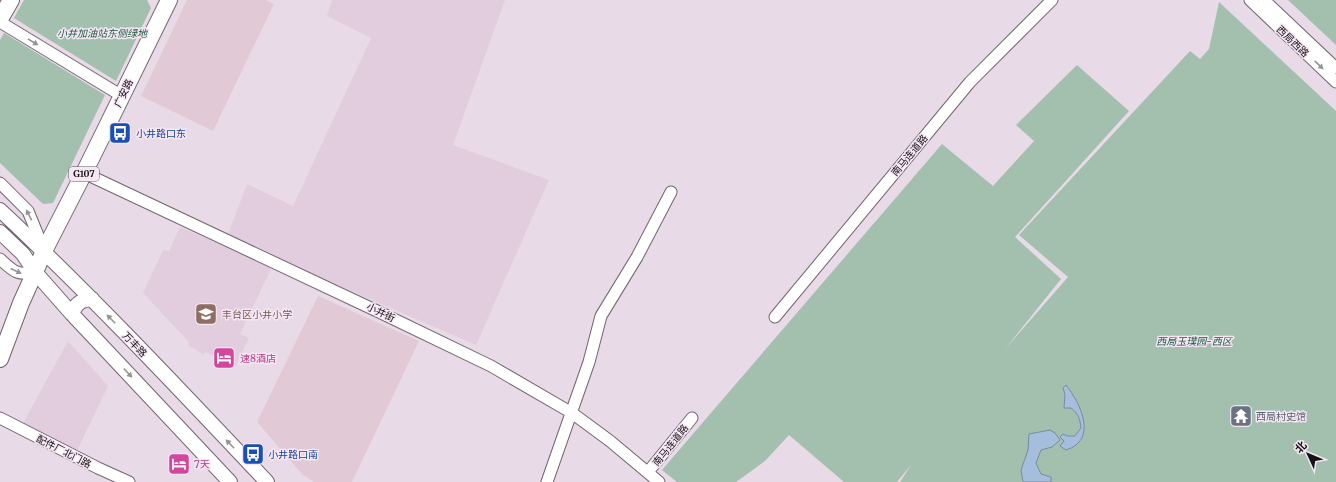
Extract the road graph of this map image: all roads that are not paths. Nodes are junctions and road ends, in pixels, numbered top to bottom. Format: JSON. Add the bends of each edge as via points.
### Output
{"nodes":[{"id":1,"x":11,"y":0,"type":"edge"},
{"id":2,"x":170,"y":0,"type":"edge"},
{"id":3,"x":1052,"y":0,"type":"edge"},
{"id":4,"x":1250,"y":0,"type":"edge"},
{"id":5,"x":1264,"y":0,"type":"edge"},
{"id":6,"x":0,"y":21,"type":"edge"},
{"id":7,"x":1336,"y":68,"type":"edge"},
{"id":8,"x":1336,"y":82,"type":"edge"},
{"id":9,"x":122,"y":96,"type":"junction"},
{"id":10,"x":84,"y":173,"type":"junction"},
{"id":11,"x":0,"y":183,"type":"edge"},
{"id":12,"x":671,"y":192,"type":"dead end"},
{"id":13,"x":0,"y":210,"type":"edge"},
{"id":14,"x":0,"y":232,"type":"edge"},
{"id":15,"x":44,"y":250,"type":"junction"},
{"id":16,"x":0,"y":259,"type":"edge"},
{"id":17,"x":36,"y":272,"type":"junction"},
{"id":18,"x":92,"y":299,"type":"junction"},
{"id":19,"x":72,"y":314,"type":"junction"},
{"id":20,"x":775,"y":317,"type":"dead end"},
{"id":21,"x":0,"y":359,"type":"edge"},
{"id":22,"x":572,"y":413,"type":"junction"},
{"id":23,"x":0,"y":418,"type":"edge"},
{"id":24,"x":692,"y":418,"type":"dead end"},
{"id":25,"x":648,"y":472,"type":"junction"},
{"id":26,"x":129,"y":482,"type":"edge"},
{"id":27,"x":230,"y":482,"type":"edge"},
{"id":28,"x":266,"y":482,"type":"edge"},
{"id":29,"x":546,"y":482,"type":"edge"},
{"id":30,"x":659,"y":482,"type":"edge"}],
"edges":[{"from":1,"to":6,"type":"highway"},
{"from":2,"to":9,"type":"highway","name":"广安路","number":"G107"},
{"from":3,"to":20,"type":"street","name":"南马连道路","via":[[970,82]]},
{"from":4,"to":8,"type":"street","name":"西局西路","one_way":true},
{"from":5,"to":7,"type":"street","name":"西局西路"},
{"from":6,"to":9,"type":"street","one_way":true},
{"from":9,"to":10,"type":"highway","name":"广安路","number":"G107"},
{"from":10,"to":15,"type":"highway","name":"广安路","number":"G107"},
{"from":10,"to":22,"type":"street","name":"小井街","via":[[477,359]]},
{"from":15,"to":11,"type":"street","one_way":true,"via":[[28,211]]},
{"from":12,"to":22,"type":"street","via":[[637,257],[601,316]]},
{"from":13,"to":15,"type":"main road","name":"万丰路"},
{"from":14,"to":17,"type":"main road","via":[[23,254]]},
{"from":15,"to":17,"type":"highway","number":"G107"},
{"from":15,"to":18,"type":"main road","name":"万丰路"},
{"from":16,"to":17,"type":"street","one_way":true,"via":[[14,272]]},
{"from":17,"to":19,"type":"main road"},
{"from":17,"to":21,"type":"highway","number":"G107","via":[[21,303]]},
{"from":18,"to":19,"type":"main road","via":[[76,305]]},
{"from":28,"to":18,"type":"main road","name":"万丰路","one_way":true},
{"from":19,"to":27,"type":"main road","one_way":true},
{"from":22,"to":25,"type":"street","name":"小井街"},
{"from":22,"to":29,"type":"street"},
{"from":23,"to":26,"type":"street","name":"配件厂北门路"},
{"from":24,"to":25,"type":"street","name":"南马连道路"},
{"from":25,"to":30,"type":"street","name":"小井街"}]}
